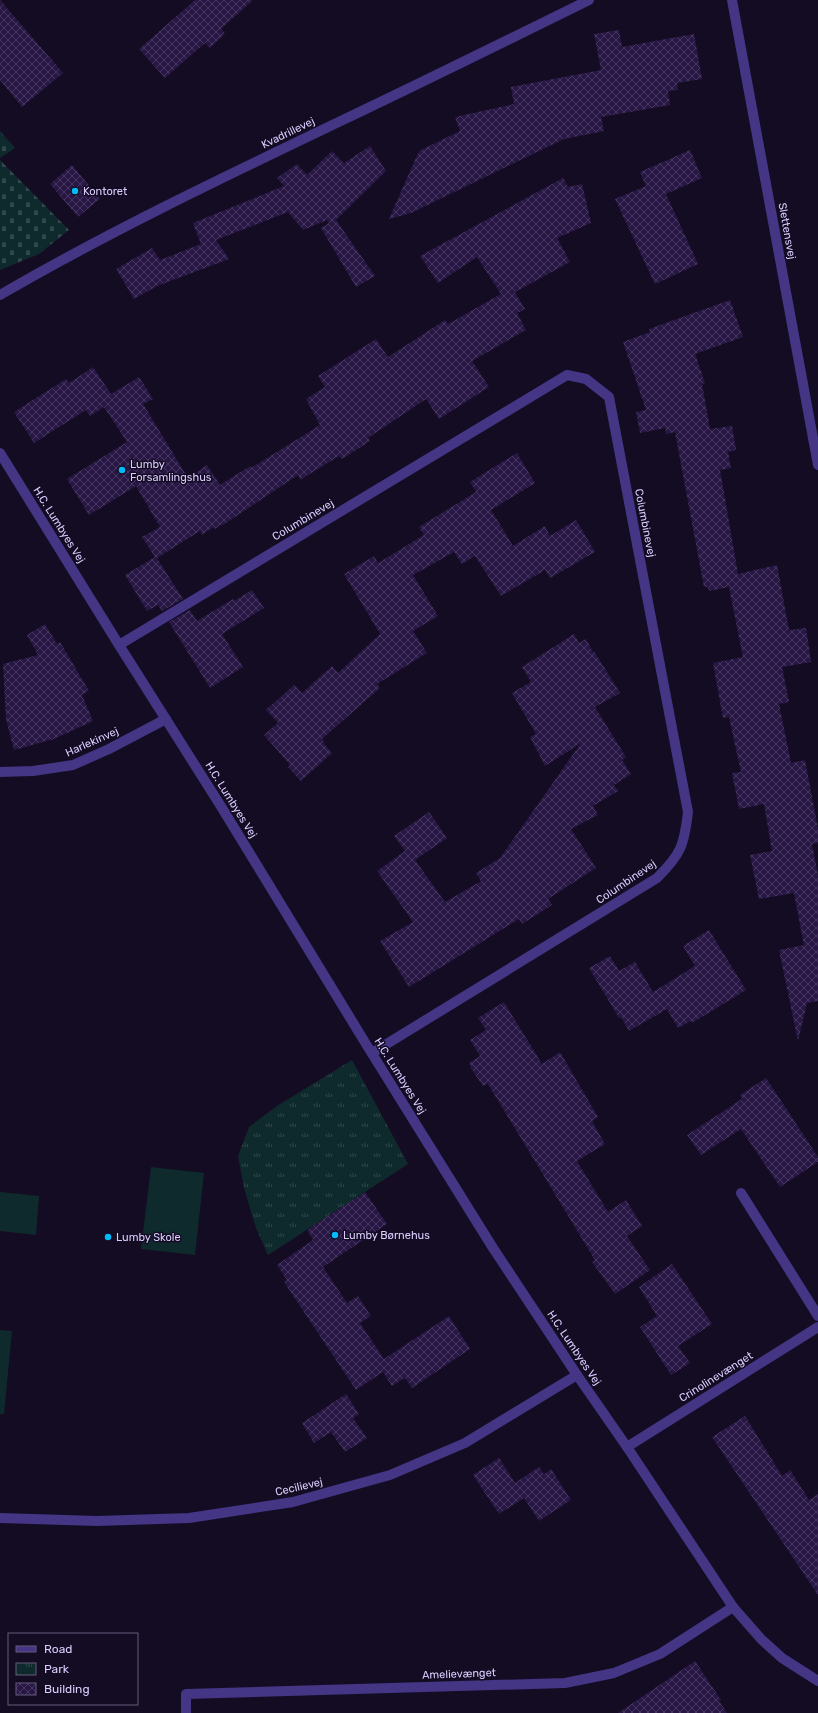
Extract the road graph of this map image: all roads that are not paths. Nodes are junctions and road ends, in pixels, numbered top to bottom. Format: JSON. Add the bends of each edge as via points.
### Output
{"nodes":[{"id":1,"x":589,"y":0,"type":"edge"},
{"id":2,"x":732,"y":0,"type":"edge"},
{"id":3,"x":0,"y":295,"type":"edge"},
{"id":4,"x":816,"y":446,"type":"edge"},
{"id":5,"x":0,"y":453,"type":"edge"},
{"id":6,"x":818,"y":465,"type":"edge"},
{"id":7,"x":119,"y":645,"type":"junction"},
{"id":8,"x":166,"y":719,"type":"junction"},
{"id":9,"x":0,"y":772,"type":"edge"},
{"id":10,"x":372,"y":1053,"type":"junction"},
{"id":11,"x":741,"y":1193,"type":"dead end"},
{"id":12,"x":818,"y":1316,"type":"edge"},
{"id":13,"x":818,"y":1327,"type":"edge"},
{"id":14,"x":577,"y":1375,"type":"junction"},
{"id":15,"x":627,"y":1447,"type":"junction"},
{"id":16,"x":0,"y":1518,"type":"edge"},
{"id":17,"x":733,"y":1607,"type":"junction"},
{"id":18,"x":818,"y":1681,"type":"edge"},
{"id":19,"x":186,"y":1713,"type":"edge"}],
"edges":[{"from":1,"to":3,"type":"street","name":"Kvadrillevej","via":[[168,204],[74,252]]},
{"from":2,"to":4,"type":"street","name":"Slettensvej"},
{"from":4,"to":6,"type":"street","name":"Slettensvej"},
{"from":5,"to":7,"type":"street","name":"H.C. Lumbyes Vej"},
{"from":7,"to":8,"type":"street","name":"H.C. Lumbyes Vej"},
{"from":7,"to":10,"type":"street","name":"Columbinevej","via":[[567,375],[586,379],[609,397],[688,812],[685,838],[674,861],[657,878]]},
{"from":8,"to":9,"type":"street","name":"Harlekinvej","via":[[73,765],[33,771]]},
{"from":8,"to":10,"type":"street","name":"H.C. Lumbyes Vej"},
{"from":10,"to":14,"type":"street","name":"H.C. Lumbyes Vej","via":[[493,1248]]},
{"from":11,"to":12,"type":"street"},
{"from":13,"to":15,"type":"street","name":"Crinolinevænget"},
{"from":14,"to":15,"type":"street","name":"H.C. Lumbyes Vej"},
{"from":14,"to":16,"type":"street","name":"Cecilievej","via":[[465,1443],[390,1475],[293,1502],[189,1518],[96,1521]]},
{"from":15,"to":17,"type":"street","name":"H.C. Lumbyes Vej"},
{"from":17,"to":18,"type":"street","name":"H.C. Lumbyes Vej","via":[[782,1658]]},
{"from":17,"to":19,"type":"street","name":"Amelievænget","via":[[660,1654],[614,1673],[565,1683],[186,1694]]}]}
